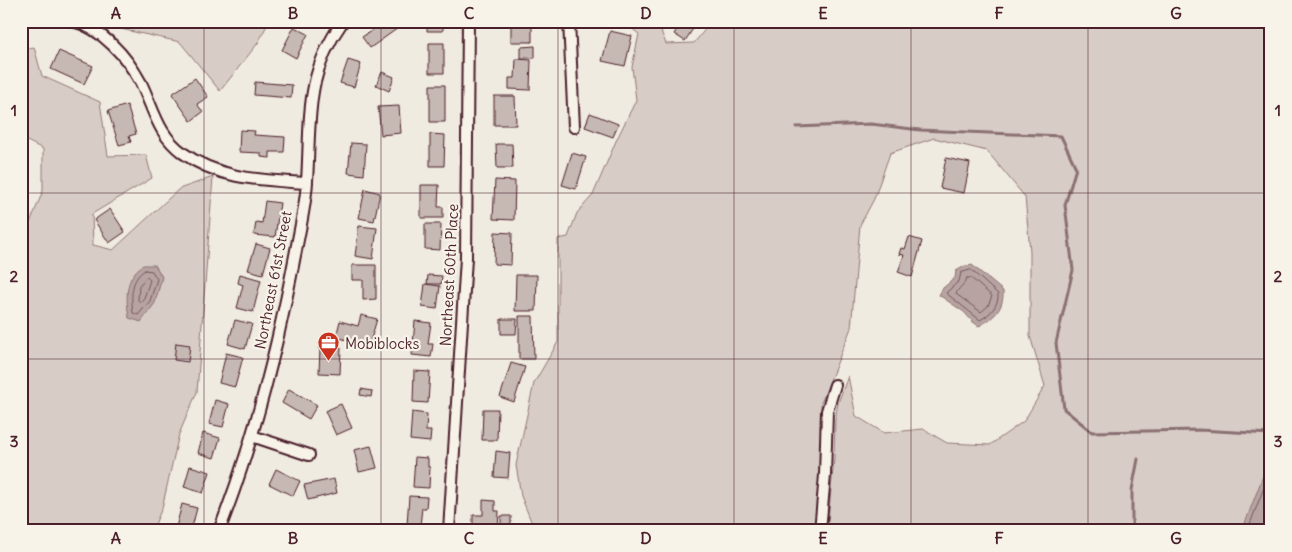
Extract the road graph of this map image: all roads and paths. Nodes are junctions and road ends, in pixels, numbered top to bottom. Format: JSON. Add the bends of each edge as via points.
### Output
{"nodes":[{"id":1,"x":72,"y":21,"type":"edge"},
{"id":2,"x":343,"y":21,"type":"edge"},
{"id":3,"x":468,"y":21,"type":"edge"},
{"id":4,"x":569,"y":21,"type":"edge"},
{"id":5,"x":574,"y":126,"type":"dead end"},
{"id":6,"x":307,"y":183,"type":"junction"},
{"id":7,"x":835,"y":385,"type":"dead end"},
{"id":8,"x":252,"y":436,"type":"junction"},
{"id":9,"x":309,"y":455,"type":"dead end"},
{"id":10,"x":219,"y":531,"type":"edge"},
{"id":11,"x":448,"y":531,"type":"edge"},
{"id":12,"x":820,"y":531,"type":"edge"}],
"edges":[{"from":1,"to":6,"type":"street","via":[[96,32],[119,51],[140,82],[163,134],[183,153],[226,175]]},
{"from":2,"to":6,"type":"street","name":"Northeast 61st Street","via":[[322,57],[313,91]]},
{"from":3,"to":11,"type":"street","name":"Northeast 60th Place","via":[[466,258]]},
{"from":4,"to":5,"type":"street"},
{"from":6,"to":8,"type":"street","name":"Northeast 61st Street","via":[[283,314]]},
{"from":7,"to":12,"type":"street","via":[[827,411]]},
{"from":8,"to":9,"type":"street"},
{"from":8,"to":10,"type":"street","name":"Northeast 61st Street"}]}
